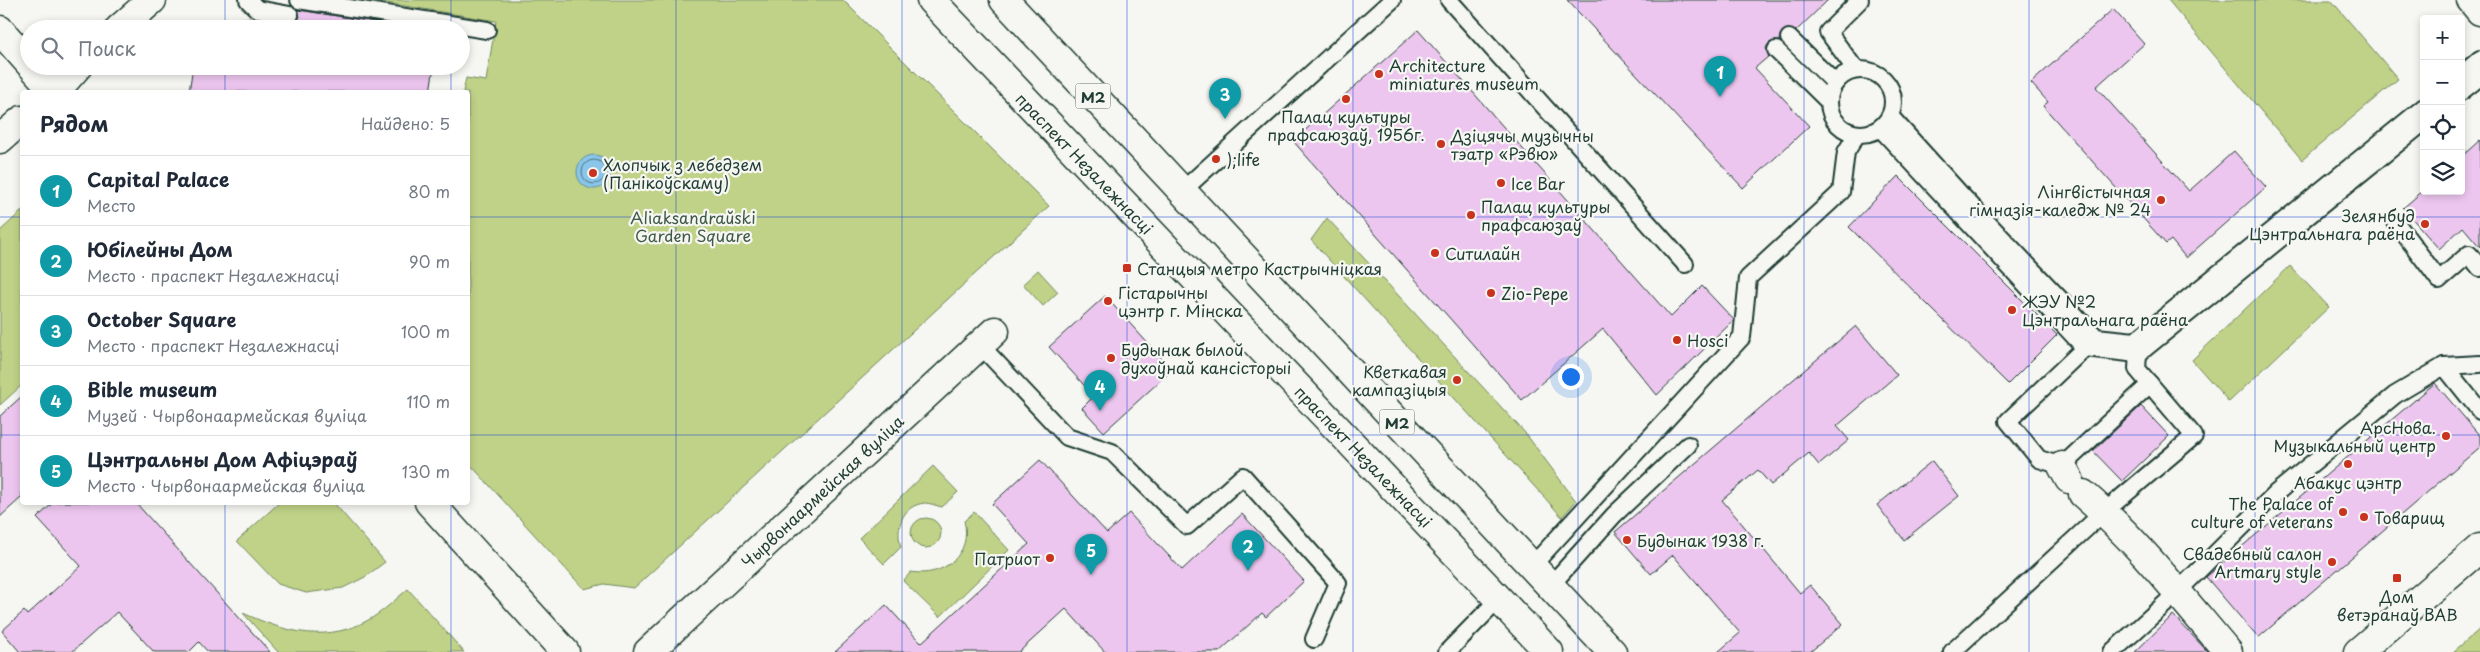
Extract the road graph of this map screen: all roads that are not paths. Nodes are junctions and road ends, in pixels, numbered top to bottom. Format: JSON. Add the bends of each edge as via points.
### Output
{"nodes":[{"id":1,"x":152,"y":0,"type":"edge"},
{"id":2,"x":248,"y":0,"type":"edge"},
{"id":3,"x":299,"y":0,"type":"edge"},
{"id":4,"x":930,"y":0,"type":"edge"},
{"id":5,"x":1004,"y":0,"type":"edge"},
{"id":6,"x":1392,"y":0,"type":"edge"},
{"id":7,"x":1449,"y":0,"type":"edge"},
{"id":8,"x":1860,"y":0,"type":"edge"},
{"id":9,"x":2471,"y":0,"type":"edge"},
{"id":10,"x":2480,"y":11,"type":"edge"},
{"id":11,"x":290,"y":15,"type":"dead end"},
{"id":12,"x":129,"y":20,"type":"edge"},
{"id":13,"x":424,"y":20,"type":"edge"},
{"id":14,"x":470,"y":27,"type":"edge"},
{"id":15,"x":0,"y":30,"type":"edge"},
{"id":16,"x":486,"y":30,"type":"dead end"},
{"id":17,"x":1789,"y":38,"type":"dead end"},
{"id":18,"x":1776,"y":50,"type":"dead end"},
{"id":19,"x":20,"y":53,"type":"edge"},
{"id":20,"x":2480,"y":58,"type":"edge"},
{"id":21,"x":1856,"y":70,"type":"junction"},
{"id":22,"x":2465,"y":71,"type":"edge"},
{"id":23,"x":40,"y":75,"type":"edge"},
{"id":24,"x":70,"y":75,"type":"edge"},
{"id":25,"x":2480,"y":77,"type":"edge"},
{"id":26,"x":1835,"y":83,"type":"junction"},
{"id":27,"x":2465,"y":89,"type":"edge"},
{"id":28,"x":53,"y":90,"type":"edge"},
{"id":29,"x":57,"y":90,"type":"edge"},
{"id":30,"x":1828,"y":101,"type":"junction"},
{"id":31,"x":2420,"y":110,"type":"edge"},
{"id":32,"x":20,"y":122,"type":"edge"},
{"id":33,"x":1885,"y":122,"type":"junction"},
{"id":34,"x":2420,"y":125,"type":"edge"},
{"id":35,"x":1857,"y":134,"type":"junction"},
{"id":36,"x":0,"y":139,"type":"edge"},
{"id":37,"x":1182,"y":191,"type":"junction"},
{"id":38,"x":2394,"y":220,"type":"dead end"},
{"id":39,"x":1684,"y":264,"type":"dead end"},
{"id":40,"x":2480,"y":268,"type":"edge"},
{"id":41,"x":987,"y":338,"type":"joint"},
{"id":42,"x":2090,"y":342,"type":"junction"},
{"id":43,"x":2137,"y":347,"type":"junction"},
{"id":44,"x":2480,"y":364,"type":"edge"},
{"id":45,"x":2444,"y":366,"type":"junction"},
{"id":46,"x":2150,"y":384,"type":"junction"},
{"id":47,"x":2480,"y":411,"type":"edge"},
{"id":48,"x":1688,"y":445,"type":"dead end"},
{"id":49,"x":2071,"y":480,"type":"junction"},
{"id":50,"x":432,"y":505,"type":"edge"},
{"id":51,"x":2108,"y":509,"type":"junction"},
{"id":52,"x":2480,"y":548,"type":"edge"},
{"id":53,"x":1531,"y":567,"type":"junction"},
{"id":54,"x":1550,"y":586,"type":"junction"},
{"id":55,"x":2180,"y":589,"type":"junction"},
{"id":56,"x":1499,"y":599,"type":"junction"},
{"id":57,"x":1314,"y":639,"type":"dead end"},
{"id":58,"x":658,"y":649,"type":"edge"},
{"id":59,"x":565,"y":652,"type":"edge"},
{"id":60,"x":1447,"y":652,"type":"edge"},
{"id":61,"x":1549,"y":652,"type":"edge"},
{"id":62,"x":1612,"y":652,"type":"edge"},
{"id":63,"x":1952,"y":652,"type":"edge"},
{"id":64,"x":2112,"y":652,"type":"edge"},
{"id":65,"x":2228,"y":652,"type":"edge"},
{"id":66,"x":2238,"y":652,"type":"edge"},
{"id":67,"x":2358,"y":652,"type":"edge"}],
"edges":[{"from":1,"to":12,"type":"main road"},
{"from":2,"to":11,"type":"lane","via":[[257,9]]},
{"from":3,"to":13,"type":"lane"},
{"from":4,"to":56,"type":"main road","name":"праспект Незалежнасці"},
{"from":5,"to":37,"type":"main road","number":"М2"},
{"from":6,"to":37,"type":"lane"},
{"from":7,"to":39,"type":"lane"},
{"from":8,"to":21,"type":"lane","via":[[1828,32]]},
{"from":9,"to":10,"type":"main road"},
{"from":14,"to":16,"type":"lane"},
{"from":15,"to":19,"type":"main road"},
{"from":17,"to":26,"type":"lane"},
{"from":18,"to":30,"type":"lane"},
{"from":20,"to":22,"type":"lane"},
{"from":21,"to":26,"type":"lane"},
{"from":21,"to":33,"type":"lane","via":[[1875,74],[1889,87],[1892,96]]},
{"from":23,"to":28,"type":"main road"},
{"from":24,"to":29,"type":"main road"},
{"from":25,"to":27,"type":"lane"},
{"from":26,"to":30,"type":"lane"},
{"from":30,"to":35,"type":"lane","via":[[1833,119]]},
{"from":31,"to":43,"type":"lane"},
{"from":32,"to":36,"type":"main road"},
{"from":33,"to":35,"type":"lane","via":[[1873,132]]},
{"from":33,"to":42,"type":"lane","via":[[1965,199]]},
{"from":34,"to":43,"type":"lane"},
{"from":35,"to":53,"type":"lane","via":[[1846,152],[1841,192],[1748,278],[1742,337]]},
{"from":37,"to":53,"type":"main road","number":"М2"},
{"from":38,"to":40,"type":"lane","via":[[2439,280],[2469,254]]},
{"from":41,"to":57,"type":"lane","via":[[1067,438],[1112,452],[1187,526],[1243,476],[1338,583]]},
{"from":41,"to":58,"type":"main road","name":"Чырвонаармейская вуліца"},
{"from":42,"to":43,"type":"lane"},
{"from":42,"to":49,"type":"lane","via":[[2008,421],[2039,459]]},
{"from":43,"to":46,"type":"lane","via":[[2137,369]]},
{"from":44,"to":45,"type":"lane"},
{"from":45,"to":47,"type":"lane"},
{"from":45,"to":55,"type":"lane","via":[[2395,395],[2276,493]]},
{"from":46,"to":49,"type":"lane"},
{"from":46,"to":51,"type":"lane","via":[[2194,436]]},
{"from":48,"to":54,"type":"lane","via":[[1614,515]]},
{"from":49,"to":51,"type":"main road"},
{"from":50,"to":59,"type":"main road"},
{"from":51,"to":55,"type":"main road"},
{"from":51,"to":63,"type":"lane"},
{"from":52,"to":67,"type":"main road"},
{"from":53,"to":54,"type":"main road","number":"М2"},
{"from":54,"to":62,"type":"main road","number":"М2"},
{"from":55,"to":64,"type":"lane"},
{"from":55,"to":65,"type":"main road"},
{"from":55,"to":66,"type":"lane"},
{"from":56,"to":60,"type":"lane"},
{"from":56,"to":61,"type":"main road","name":"праспект Незалежнасці"}]}
